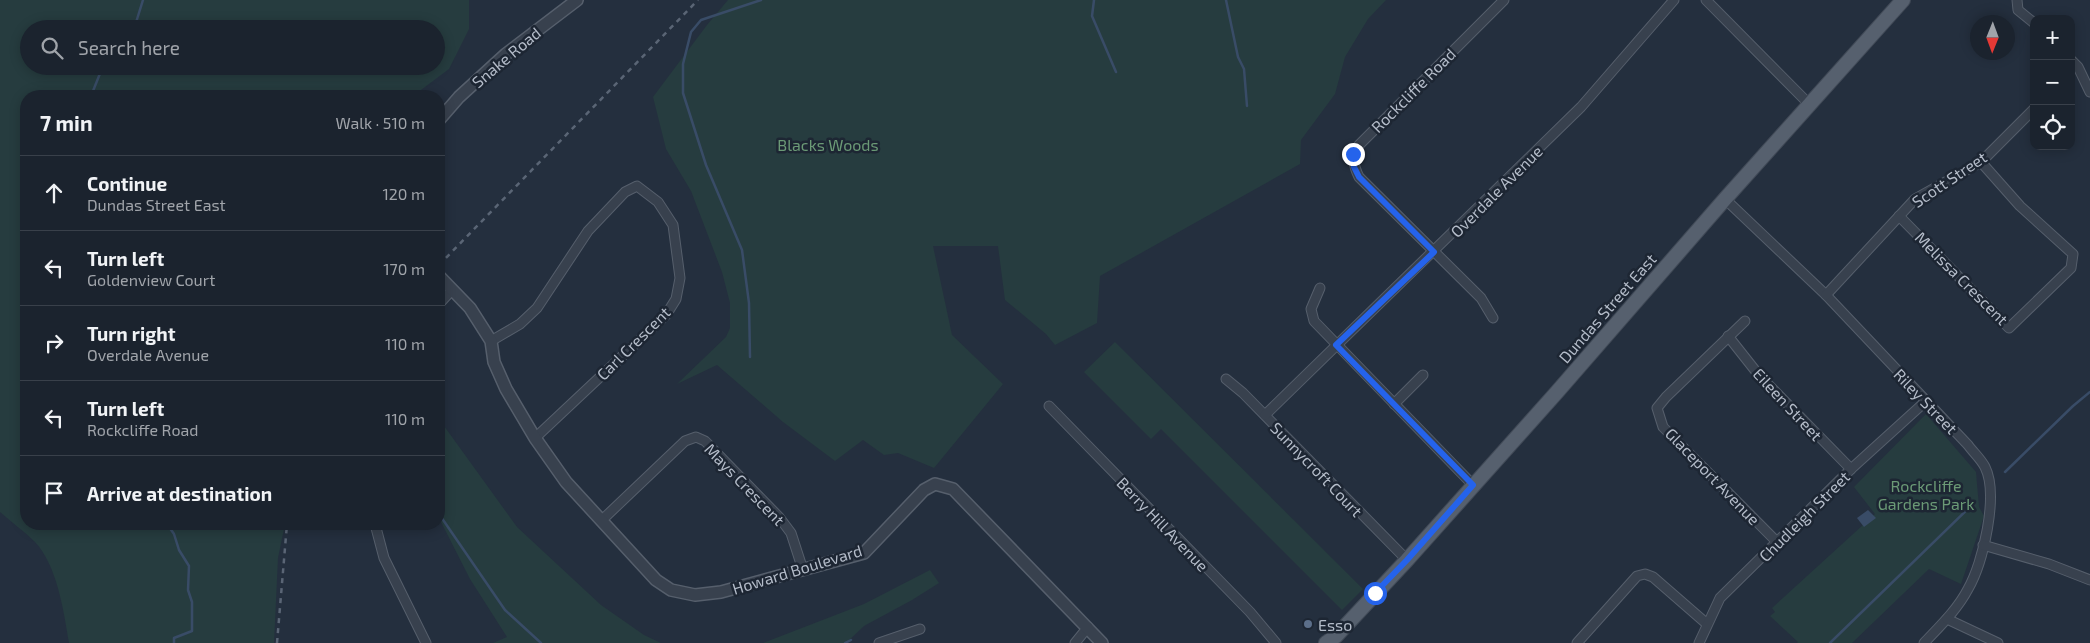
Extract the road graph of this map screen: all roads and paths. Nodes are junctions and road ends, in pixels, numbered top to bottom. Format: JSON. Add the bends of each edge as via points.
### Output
{"nodes":[{"id":1,"x":577,"y":0,"type":"edge"},
{"id":2,"x":1504,"y":0,"type":"edge"},
{"id":3,"x":1674,"y":0,"type":"edge"},
{"id":4,"x":1706,"y":0,"type":"edge"},
{"id":5,"x":1903,"y":0,"type":"edge"},
{"id":6,"x":2017,"y":0,"type":"edge"},
{"id":7,"x":2030,"y":20,"type":"edge"},
{"id":8,"x":2075,"y":70,"type":"edge"},
{"id":9,"x":2090,"y":92,"type":"edge"},
{"id":10,"x":1810,"y":105,"type":"junction"},
{"id":11,"x":445,"y":113,"type":"edge"},
{"id":12,"x":2030,"y":113,"type":"edge"},
{"id":13,"x":1981,"y":162,"type":"junction"},
{"id":14,"x":1725,"y":199,"type":"junction"},
{"id":15,"x":1899,"y":216,"type":"junction"},
{"id":16,"x":1434,"y":252,"type":"junction"},
{"id":17,"x":445,"y":282,"type":"edge"},
{"id":18,"x":1320,"y":288,"type":"dead end"},
{"id":19,"x":452,"y":290,"type":"junction"},
{"id":20,"x":1826,"y":295,"type":"junction"},
{"id":21,"x":445,"y":298,"type":"edge"},
{"id":22,"x":1493,"y":318,"type":"dead end"},
{"id":23,"x":1745,"y":321,"type":"dead end"},
{"id":24,"x":1728,"y":336,"type":"junction"},
{"id":25,"x":490,"y":342,"type":"junction"},
{"id":26,"x":1336,"y":345,"type":"junction"},
{"id":27,"x":1423,"y":375,"type":"dead end"},
{"id":28,"x":1226,"y":379,"type":"dead end"},
{"id":29,"x":1926,"y":401,"type":"junction"},
{"id":30,"x":1394,"y":404,"type":"junction"},
{"id":31,"x":1049,"y":406,"type":"dead end"},
{"id":32,"x":1265,"y":415,"type":"junction"},
{"id":33,"x":535,"y":438,"type":"junction"},
{"id":34,"x":1851,"y":469,"type":"junction"},
{"id":35,"x":1473,"y":485,"type":"junction"},
{"id":36,"x":602,"y":520,"type":"junction"},
{"id":37,"x":377,"y":530,"type":"edge"},
{"id":38,"x":1777,"y":542,"type":"junction"},
{"id":39,"x":1983,"y":545,"type":"junction"},
{"id":40,"x":1407,"y":560,"type":"junction"},
{"id":41,"x":803,"y":570,"type":"junction"},
{"id":42,"x":2090,"y":580,"type":"edge"},
{"id":43,"x":1947,"y":619,"type":"junction"},
{"id":44,"x":1707,"y":624,"type":"junction"},
{"id":45,"x":1088,"y":628,"type":"junction"},
{"id":46,"x":920,"y":629,"type":"dead end"},
{"id":47,"x":1332,"y":641,"type":"edge"},
{"id":48,"x":426,"y":643,"type":"edge"},
{"id":49,"x":879,"y":643,"type":"edge"},
{"id":50,"x":1075,"y":643,"type":"edge"},
{"id":51,"x":1102,"y":643,"type":"edge"},
{"id":52,"x":1276,"y":643,"type":"edge"},
{"id":53,"x":1577,"y":643,"type":"edge"},
{"id":54,"x":1699,"y":643,"type":"edge"},
{"id":55,"x":1924,"y":643,"type":"edge"},
{"id":56,"x":1998,"y":643,"type":"edge"}],
"edges":[{"from":1,"to":11,"type":"street","name":"Snake Road","via":[[506,54]]},
{"from":2,"to":16,"type":"street","name":"Rockcliffe Road","via":[[1359,144],[1353,154],[1359,177]]},
{"from":3,"to":16,"type":"street","name":"Overdale Avenue","via":[[1581,107]]},
{"from":4,"to":10,"type":"street"},
{"from":5,"to":10,"type":"main road","name":"Dundas Street East"},
{"from":6,"to":7,"type":"street","via":[[2018,10]]},
{"from":8,"to":9,"type":"street"},
{"from":10,"to":14,"type":"main road","name":"Dundas Street East"},
{"from":12,"to":13,"type":"street","name":"Scott Street"},
{"from":13,"to":15,"type":"street","name":"Scott Street","via":[[1915,199]]},
{"from":13,"to":15,"type":"street","name":"Melissa Crescent","via":[[2020,206],[2073,254],[2071,268],[2009,328]]},
{"from":14,"to":20,"type":"street","name":"Riley Street"},
{"from":14,"to":35,"type":"main road","name":"Dundas Street East"},
{"from":15,"to":20,"type":"street","name":"Scott Street"},
{"from":16,"to":22,"type":"street","via":[[1481,298]]},
{"from":16,"to":26,"type":"street","name":"Overdale Avenue"},
{"from":17,"to":19,"type":"street"},
{"from":18,"to":26,"type":"street","via":[[1311,315]]},
{"from":19,"to":21,"type":"street"},
{"from":19,"to":25,"type":"street","name":"Howard Boulevard","via":[[470,308]]},
{"from":20,"to":29,"type":"street","name":"Riley Street"},
{"from":23,"to":24,"type":"street","name":"Glaceport Avenue"},
{"from":24,"to":34,"type":"street","name":"Eileen Street","via":[[1758,374]]},
{"from":24,"to":38,"type":"street","name":"Glaceport Avenue","via":[[1657,408],[1663,427]]},
{"from":25,"to":33,"type":"street","name":"Howard Boulevard","via":[[494,362],[506,389]]},
{"from":25,"to":33,"type":"street","name":"Carl Crescent","via":[[520,324],[537,308],[588,231],[625,192],[637,186],[658,202],[673,225],[680,278],[676,299],[666,315]]},
{"from":26,"to":30,"type":"street"},
{"from":26,"to":32,"type":"street","name":"Overdale Avenue"},
{"from":27,"to":30,"type":"street"},
{"from":28,"to":32,"type":"street","name":"Sunnycroft Court"},
{"from":29,"to":34,"type":"street","name":"Chudleigh Street"},
{"from":29,"to":39,"type":"street","name":"Riley Street","via":[[1985,467],[1990,518]]},
{"from":30,"to":35,"type":"street"},
{"from":31,"to":52,"type":"street","name":"Berry Hill Avenue","via":[[1250,612]]},
{"from":32,"to":40,"type":"street","name":"Sunnycroft Court"},
{"from":33,"to":36,"type":"street","name":"Howard Boulevard","via":[[566,482]]},
{"from":34,"to":38,"type":"street","name":"Chudleigh Street"},
{"from":35,"to":40,"type":"main road","name":"Dundas Street East"},
{"from":36,"to":41,"type":"street","name":"Howard Boulevard","via":[[656,580],[671,590],[695,595],[721,592]]},
{"from":36,"to":41,"type":"street","name":"Mays Crescent","via":[[685,441],[696,437],[705,441],[779,517],[791,533]]},
{"from":37,"to":48,"type":"street","via":[[384,558]]},
{"from":38,"to":44,"type":"street","name":"Chudleigh Street","via":[[1720,598]]},
{"from":39,"to":42,"type":"street"},
{"from":39,"to":43,"type":"street","name":"Riley Street","via":[[1969,588]]},
{"from":40,"to":47,"type":"main road","name":"Dundas Street East"},
{"from":41,"to":45,"type":"street","name":"Howard Boulevard","via":[[864,553],[924,490],[936,484],[953,489]]},
{"from":43,"to":55,"type":"street","name":"Riley Street"},
{"from":43,"to":56,"type":"street"},
{"from":44,"to":53,"type":"street","via":[[1653,577],[1645,574],[1637,576]]},
{"from":44,"to":54,"type":"street","name":"Chudleigh Street"},
{"from":45,"to":50,"type":"street"},
{"from":45,"to":51,"type":"street","name":"Howard Boulevard"},
{"from":46,"to":49,"type":"street"}]}
